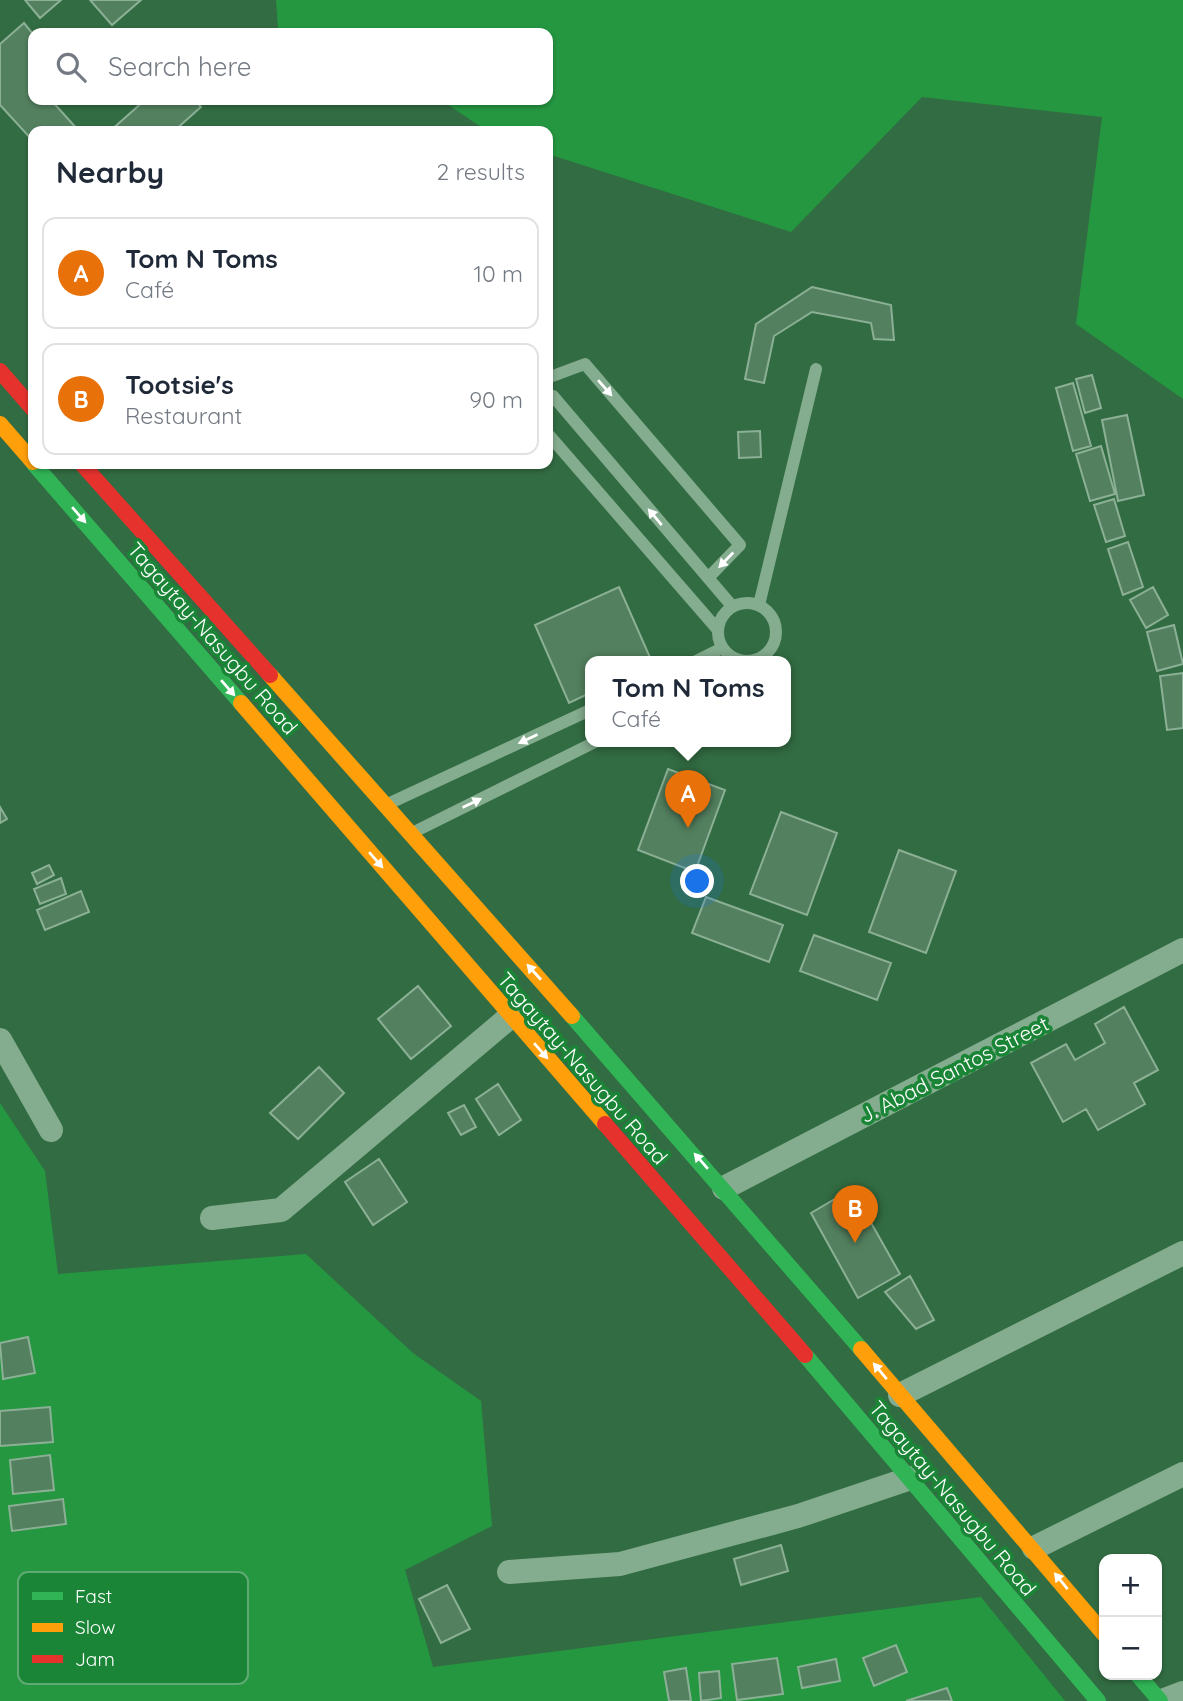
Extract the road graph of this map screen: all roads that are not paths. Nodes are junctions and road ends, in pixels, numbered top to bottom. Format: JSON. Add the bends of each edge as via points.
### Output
{"nodes":[{"id":1,"x":817,"y":369,"type":"dead end"},
{"id":2,"x":0,"y":371,"type":"edge"},
{"id":3,"x":553,"y":374,"type":"edge"},
{"id":4,"x":28,"y":402,"type":"edge"},
{"id":5,"x":553,"y":405,"type":"edge"},
{"id":6,"x":0,"y":425,"type":"edge"},
{"id":7,"x":553,"y":440,"type":"edge"},
{"id":8,"x":28,"y":456,"type":"edge"},
{"id":9,"x":39,"y":469,"type":"edge"},
{"id":10,"x":86,"y":469,"type":"edge"},
{"id":11,"x":708,"y":579,"type":"junction"},
{"id":12,"x":759,"y":605,"type":"junction"},
{"id":13,"x":732,"y":606,"type":"junction"},
{"id":14,"x":718,"y":630,"type":"junction"},
{"id":15,"x":722,"y":648,"type":"junction"},
{"id":16,"x":706,"y":656,"type":"edge"},
{"id":17,"x":731,"y":656,"type":"edge"},
{"id":18,"x":762,"y":656,"type":"edge"},
{"id":19,"x":585,"y":712,"type":"edge"},
{"id":20,"x":585,"y":747,"type":"edge"},
{"id":21,"x":385,"y":805,"type":"junction"},
{"id":22,"x":410,"y":833,"type":"junction"},
{"id":23,"x":1183,"y":950,"type":"edge"},
{"id":24,"x":512,"y":1016,"type":"junction"},
{"id":25,"x":0,"y":1040,"type":"edge"},
{"id":26,"x":51,"y":1130,"type":"dead end"},
{"id":27,"x":724,"y":1188,"type":"junction"},
{"id":28,"x":212,"y":1218,"type":"dead end"},
{"id":29,"x":1183,"y":1253,"type":"edge"},
{"id":30,"x":900,"y":1395,"type":"junction"},
{"id":31,"x":1183,"y":1474,"type":"edge"},
{"id":32,"x":911,"y":1478,"type":"junction"},
{"id":33,"x":1034,"y":1548,"type":"junction"},
{"id":34,"x":509,"y":1572,"type":"dead end"},
{"id":35,"x":1099,"y":1628,"type":"edge"},
{"id":36,"x":1142,"y":1680,"type":"edge"},
{"id":37,"x":1183,"y":1693,"type":"edge"},
{"id":38,"x":1098,"y":1701,"type":"edge"},
{"id":39,"x":1161,"y":1701,"type":"edge"}],
"edges":[{"from":1,"to":12,"type":"lane"},
{"from":2,"to":4,"type":"main road"},
{"from":3,"to":11,"type":"lane","one_way":true,"via":[[585,364],[740,545]]},
{"from":11,"to":5,"type":"lane","one_way":true},
{"from":6,"to":8,"type":"main road","name":"Tagaytay-Nasugbu Road"},
{"from":7,"to":14,"type":"lane"},
{"from":9,"to":24,"type":"main road","name":"Tagaytay-Nasugbu Road","one_way":true},
{"from":10,"to":21,"type":"main road","name":"Tagaytay-Nasugbu Road"},
{"from":11,"to":13,"type":"lane"},
{"from":12,"to":13,"type":"lane"},
{"from":12,"to":18,"type":"lane","via":[[773,618],[776,638]]},
{"from":13,"to":14,"type":"lane"},
{"from":14,"to":15,"type":"lane"},
{"from":15,"to":16,"type":"lane"},
{"from":15,"to":17,"type":"lane"},
{"from":19,"to":21,"type":"lane","one_way":true},
{"from":22,"to":20,"type":"lane","one_way":true},
{"from":21,"to":22,"type":"main road","name":"Tagaytay-Nasugbu Road"},
{"from":27,"to":22,"type":"main road","name":"Tagaytay-Nasugbu Road","one_way":true},
{"from":23,"to":27,"type":"street","name":"J. Abad Santos Street"},
{"from":24,"to":28,"type":"street","via":[[281,1210]]},
{"from":24,"to":32,"type":"main road","name":"Tagaytay-Nasugbu Road","one_way":true},
{"from":25,"to":26,"type":"street"},
{"from":30,"to":27,"type":"main road","name":"Tagaytay-Nasugbu Road","one_way":true},
{"from":29,"to":30,"type":"street"},
{"from":30,"to":33,"type":"main road","name":"Tagaytay-Nasugbu Road"},
{"from":31,"to":33,"type":"street"},
{"from":32,"to":34,"type":"street","via":[[798,1516],[620,1564]]},
{"from":32,"to":38,"type":"main road","name":"Tagaytay-Nasugbu Road"},
{"from":35,"to":33,"type":"main road","name":"Tagaytay-Nasugbu Road","one_way":true},
{"from":36,"to":39,"type":"main road"},
{"from":37,"to":39,"type":"street"}]}
